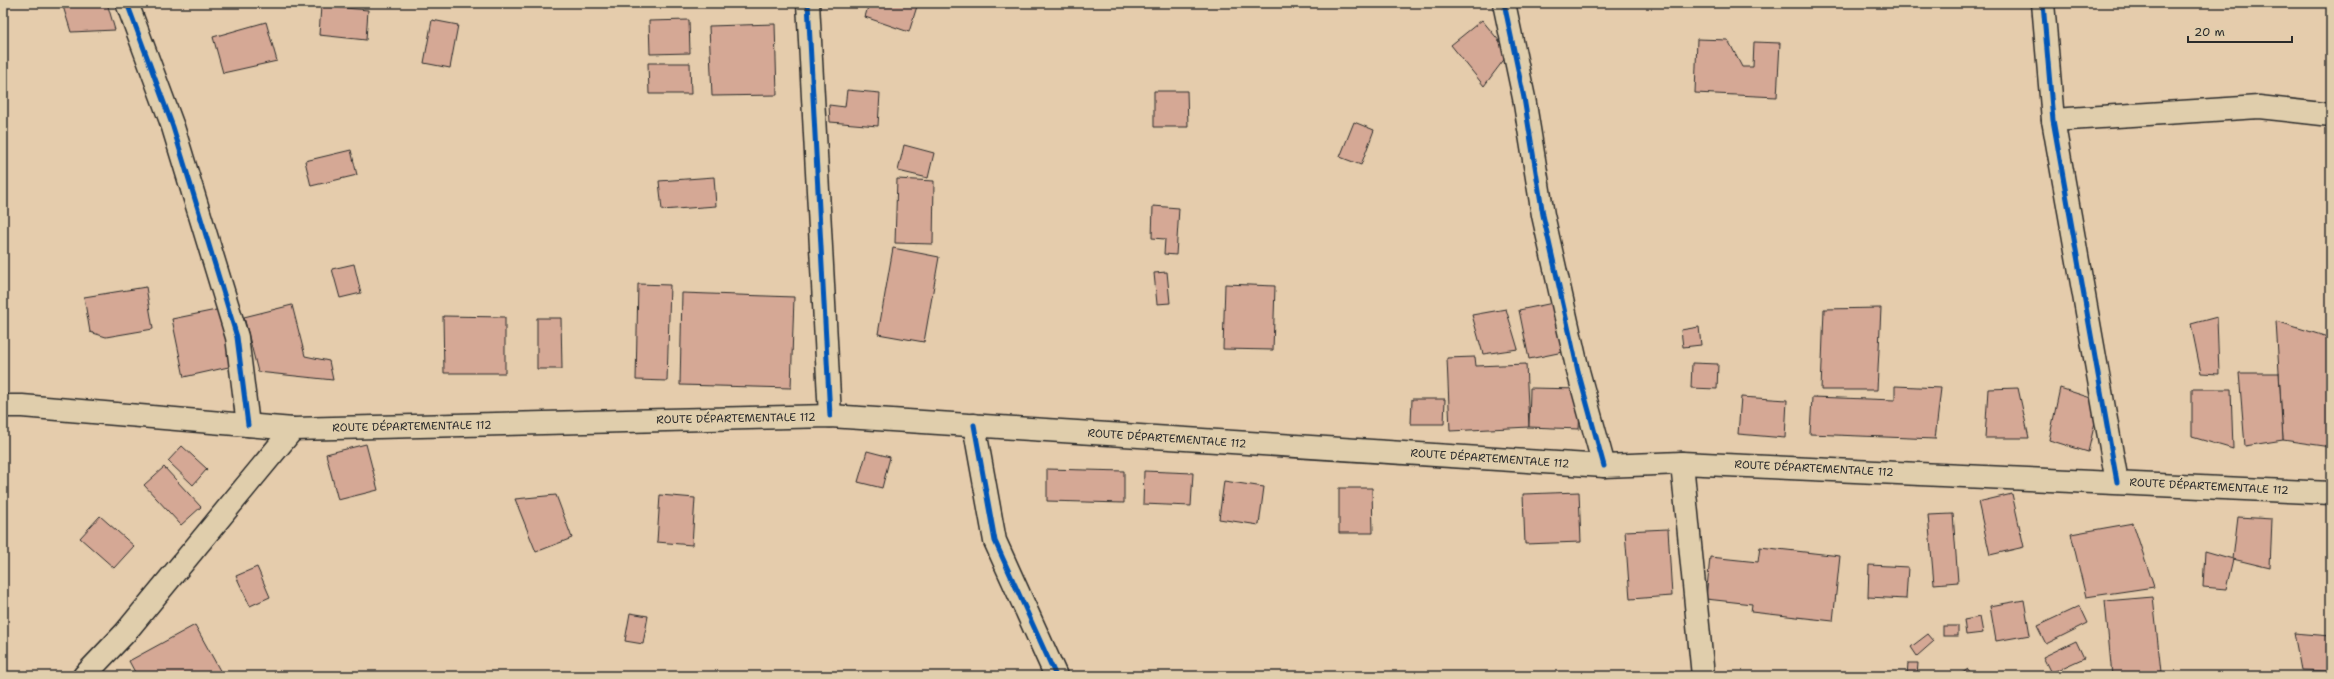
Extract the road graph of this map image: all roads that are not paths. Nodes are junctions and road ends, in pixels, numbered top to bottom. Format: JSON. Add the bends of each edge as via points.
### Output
{"nodes":[{"id":1,"x":127,"y":3,"type":"edge"},
{"id":2,"x":808,"y":3,"type":"edge"},
{"id":3,"x":1504,"y":3,"type":"edge"},
{"id":4,"x":2043,"y":3,"type":"edge"},
{"id":5,"x":2331,"y":115,"type":"edge"},
{"id":6,"x":2053,"y":120,"type":"junction"},
{"id":7,"x":3,"y":406,"type":"edge"},
{"id":8,"x":830,"y":416,"type":"junction"},
{"id":9,"x":248,"y":425,"type":"junction"},
{"id":10,"x":974,"y":425,"type":"junction"},
{"id":11,"x":293,"y":429,"type":"junction"},
{"id":12,"x":1682,"y":463,"type":"junction"},
{"id":13,"x":1604,"y":466,"type":"junction"},
{"id":14,"x":2117,"y":482,"type":"junction"},
{"id":15,"x":2331,"y":492,"type":"edge"},
{"id":16,"x":84,"y":676,"type":"edge"},
{"id":17,"x":1056,"y":676,"type":"edge"},
{"id":18,"x":1703,"y":676,"type":"edge"}],
"edges":[{"from":1,"to":9,"type":"street","via":[[173,127],[237,337]]},
{"from":2,"to":8,"type":"street"},
{"from":3,"to":13,"type":"street","via":[[1524,98],[1543,215],[1578,371]]},
{"from":4,"to":6,"type":"street"},
{"from":5,"to":6,"type":"street","via":[[2259,107]]},
{"from":6,"to":14,"type":"street"},
{"from":7,"to":9,"type":"street","name":"ROUTE DÉPARTEMENTALE 112"},
{"from":8,"to":10,"type":"street","name":"ROUTE DÉPARTEMENTALE 112"},
{"from":8,"to":11,"type":"street","name":"ROUTE DÉPARTEMENTALE 112"},
{"from":9,"to":11,"type":"street","name":"ROUTE DÉPARTEMENTALE 112"},
{"from":10,"to":13,"type":"street","name":"ROUTE DÉPARTEMENTALE 112"},
{"from":10,"to":17,"type":"street","via":[[995,541]]},
{"from":11,"to":16,"type":"street","via":[[125,633]]},
{"from":12,"to":13,"type":"street","name":"ROUTE DÉPARTEMENTALE 112"},
{"from":12,"to":14,"type":"street","name":"ROUTE DÉPARTEMENTALE 112"},
{"from":12,"to":18,"type":"street"},
{"from":14,"to":15,"type":"street","name":"ROUTE DÉPARTEMENTALE 112"}]}
